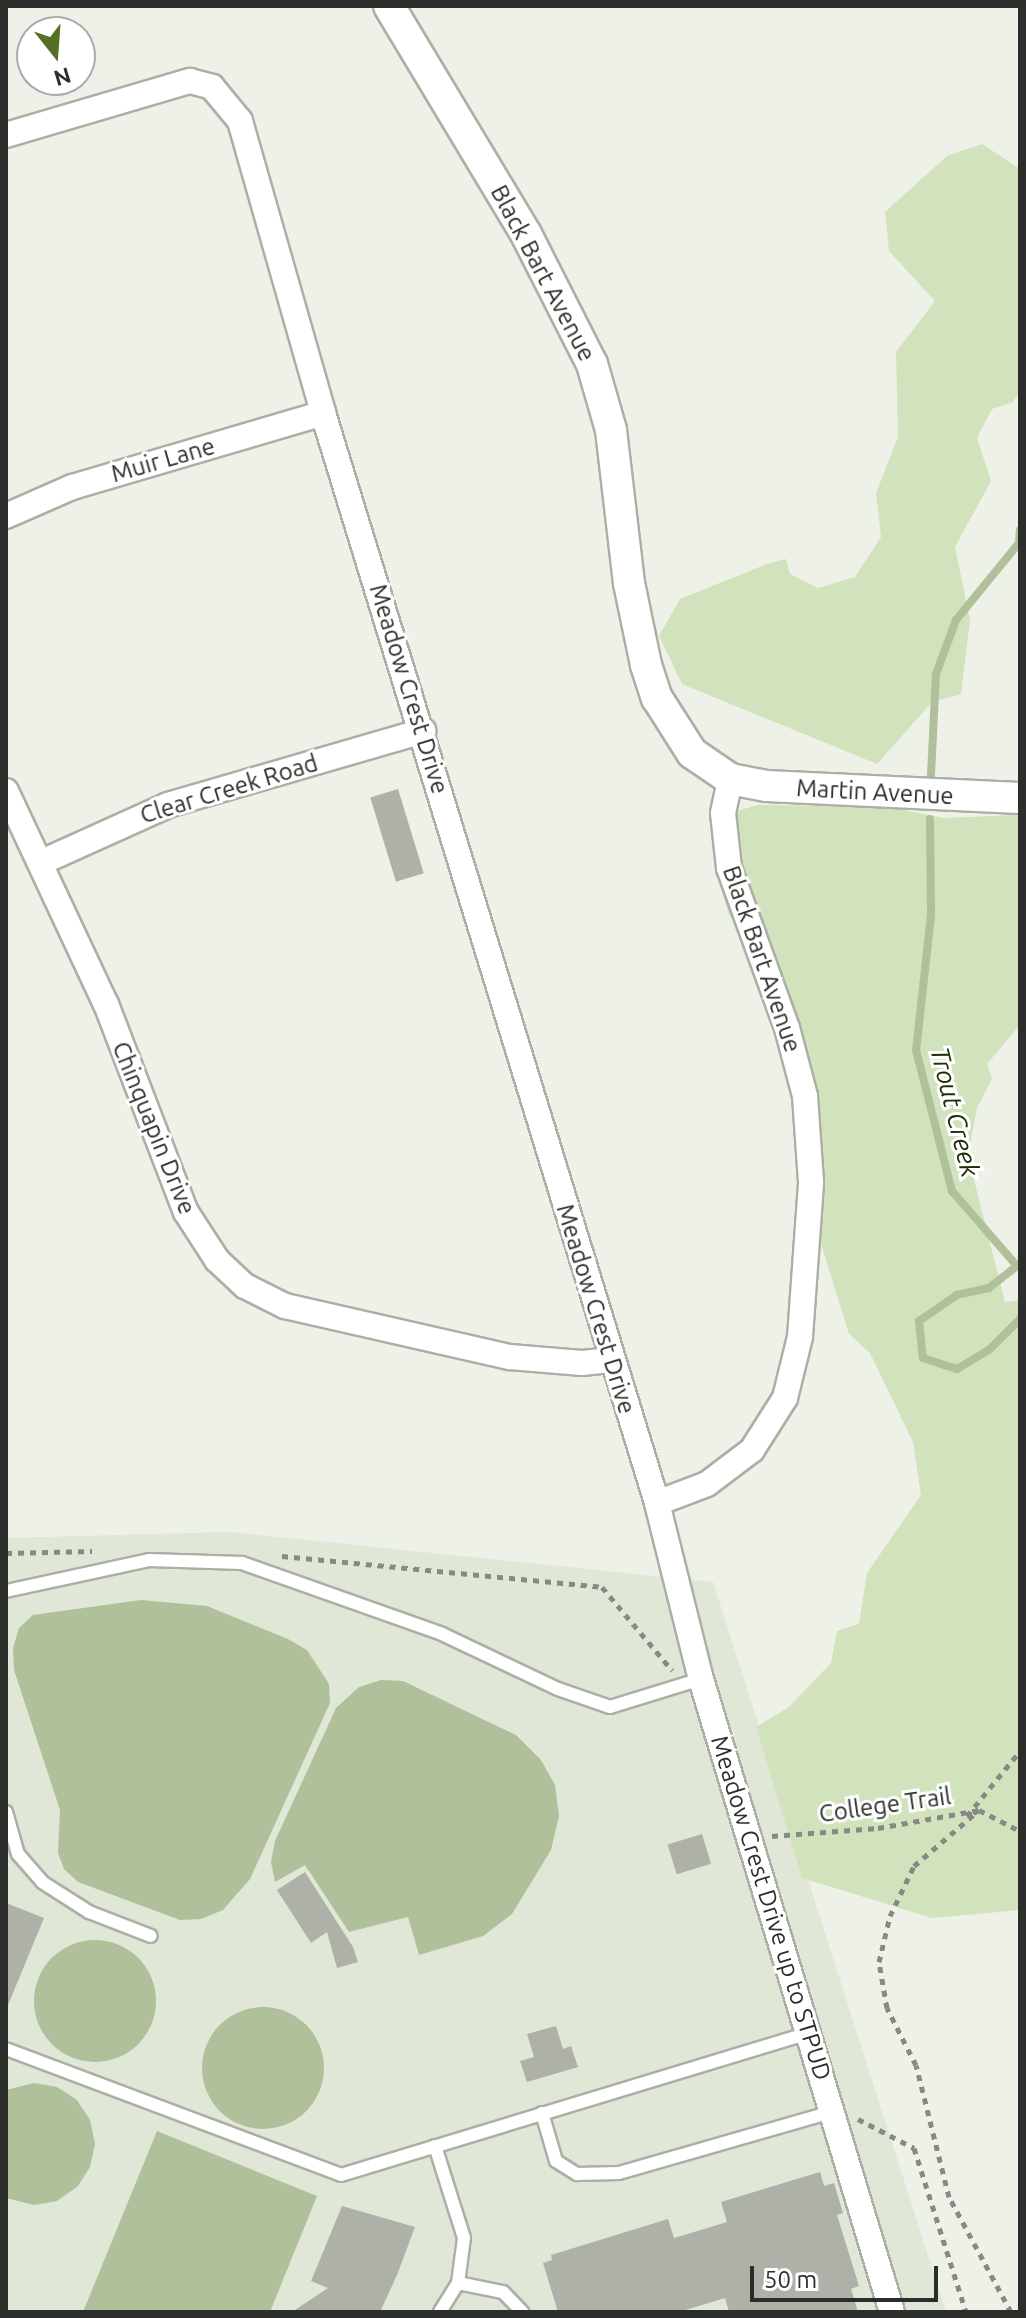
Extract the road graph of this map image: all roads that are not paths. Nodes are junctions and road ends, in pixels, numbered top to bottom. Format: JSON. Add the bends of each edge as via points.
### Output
{"nodes":[{"id":1,"x":389,"y":6,"type":"edge"},
{"id":2,"x":6,"y":135,"type":"edge"},
{"id":3,"x":323,"y":413,"type":"junction"},
{"id":4,"x":6,"y":516,"type":"edge"},
{"id":5,"x":423,"y":731,"type":"junction"},
{"id":6,"x":730,"y":779,"type":"junction"},
{"id":7,"x":6,"y":791,"type":"edge"},
{"id":8,"x":1020,"y":798,"type":"edge"},
{"id":9,"x":42,"y":862,"type":"junction"},
{"id":10,"x":610,"y":1360,"type":"junction"},
{"id":11,"x":657,"y":1503,"type":"junction"},
{"id":12,"x":6,"y":1591,"type":"edge"},
{"id":13,"x":692,"y":1682,"type":"junction"},
{"id":14,"x":6,"y":1812,"type":"edge"},
{"id":15,"x":12,"y":1855,"type":"edge"},
{"id":16,"x":151,"y":1936,"type":"dead end"},
{"id":17,"x":808,"y":2033,"type":"junction"},
{"id":18,"x":6,"y":2049,"type":"edge"},
{"id":19,"x":831,"y":2108,"type":"junction"},
{"id":20,"x":542,"y":2113,"type":"junction"},
{"id":21,"x":435,"y":2146,"type":"junction"},
{"id":22,"x":458,"y":2283,"type":"junction"},
{"id":23,"x":440,"y":2312,"type":"edge"},
{"id":24,"x":522,"y":2312,"type":"edge"},
{"id":25,"x":892,"y":2312,"type":"edge"}],
"edges":[{"from":1,"to":6,"type":"street","name":"Black Bart Avenue","via":[[574,322],[611,430],[634,612],[657,698],[692,753]]},
{"from":2,"to":3,"type":"street","name":"Meadow Crest Drive","via":[[177,84],[190,81],[212,87],[240,121]]},
{"from":3,"to":4,"type":"street","name":"Muir Lane","via":[[72,487]]},
{"from":3,"to":5,"type":"street","name":"Meadow Crest Drive"},
{"from":5,"to":9,"type":"street","name":"Clear Creek Road","via":[[168,805]]},
{"from":5,"to":10,"type":"street","name":"Meadow Crest Drive"},
{"from":6,"to":8,"type":"street","name":"Martin Avenue","via":[[813,791]]},
{"from":6,"to":11,"type":"street","name":"Black Bart Avenue","via":[[723,813],[729,868],[787,1028],[805,1096],[811,1182],[800,1337],[785,1398],[752,1450],[707,1484]]},
{"from":7,"to":9,"type":"street","name":"Chinquapin Drive"},
{"from":9,"to":10,"type":"street","name":"Chinquapin Drive","via":[[106,1004],[186,1212],[217,1260],[245,1286],[285,1306],[510,1357]]},
{"from":10,"to":11,"type":"street","name":"Meadow Crest Drive"},
{"from":11,"to":13,"type":"street","name":"Meadow Crest Drive up to STPUD"},
{"from":12,"to":13,"type":"lane","via":[[149,1560],[242,1563],[442,1634],[558,1689],[610,1707]]},
{"from":13,"to":17,"type":"street","name":"Meadow Crest Drive up to STPUD","via":[[749,1838]]},
{"from":14,"to":15,"type":"lane"},
{"from":15,"to":16,"type":"lane","via":[[89,1912]]},
{"from":17,"to":19,"type":"street","name":"Meadow Crest Drive up to STPUD"},
{"from":17,"to":20,"type":"lane"},
{"from":18,"to":21,"type":"lane","via":[[341,2175]]},
{"from":19,"to":20,"type":"lane","via":[[619,2173],[577,2174],[556,2161]]},
{"from":19,"to":25,"type":"street","name":"Meadow Crest Drive up to STPUD"},
{"from":20,"to":21,"type":"lane"},
{"from":21,"to":22,"type":"lane","via":[[464,2238]]},
{"from":22,"to":23,"type":"lane"},
{"from":22,"to":24,"type":"lane","via":[[503,2292]]}]}
